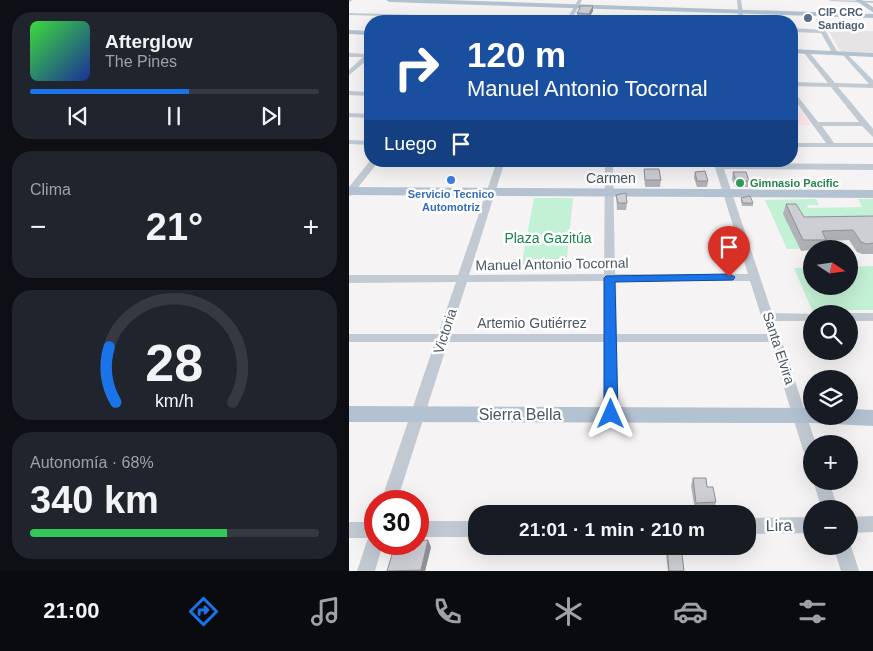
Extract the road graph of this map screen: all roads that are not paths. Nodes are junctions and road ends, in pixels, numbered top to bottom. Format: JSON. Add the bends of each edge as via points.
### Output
{"nodes":[{"id":1,"x":389,"y":0,"type":"edge"},
{"id":2,"x":739,"y":0,"type":"edge"},
{"id":3,"x":831,"y":0,"type":"edge"},
{"id":4,"x":466,"y":1,"type":"edge"},
{"id":5,"x":859,"y":1,"type":"edge"},
{"id":6,"x":873,"y":1,"type":"edge"},
{"id":7,"x":579,"y":3,"type":"edge"},
{"id":8,"x":644,"y":9,"type":"junction"},
{"id":9,"x":873,"y":11,"type":"edge"},
{"id":10,"x":741,"y":12,"type":"junction"},
{"id":11,"x":349,"y":14,"type":"edge"},
{"id":12,"x":380,"y":15,"type":"edge"},
{"id":13,"x":572,"y":15,"type":"edge"},
{"id":14,"x":642,"y":15,"type":"edge"},
{"id":15,"x":741,"y":15,"type":"edge"},
{"id":16,"x":873,"y":16,"type":"edge"},
{"id":17,"x":798,"y":30,"type":"edge"},
{"id":18,"x":349,"y":32,"type":"edge"},
{"id":19,"x":364,"y":33,"type":"edge"},
{"id":20,"x":798,"y":52,"type":"edge"},
{"id":21,"x":805,"y":52,"type":"junction"},
{"id":22,"x":835,"y":53,"type":"junction"},
{"id":23,"x":844,"y":53,"type":"junction"},
{"id":24,"x":349,"y":55,"type":"edge"},
{"id":25,"x":364,"y":55,"type":"edge"},
{"id":26,"x":873,"y":55,"type":"edge"},
{"id":27,"x":364,"y":60,"type":"edge"},
{"id":28,"x":349,"y":73,"type":"edge"},
{"id":29,"x":798,"y":84,"type":"edge"},
{"id":30,"x":831,"y":85,"type":"junction"},
{"id":31,"x":873,"y":86,"type":"edge"},
{"id":32,"x":349,"y":93,"type":"edge"},
{"id":33,"x":364,"y":94,"type":"edge"},
{"id":34,"x":798,"y":99,"type":"edge"},
{"id":35,"x":349,"y":116,"type":"edge"},
{"id":36,"x":364,"y":116,"type":"edge"},
{"id":37,"x":817,"y":124,"type":"junction"},
{"id":38,"x":864,"y":124,"type":"junction"},
{"id":39,"x":873,"y":136,"type":"edge"},
{"id":40,"x":349,"y":142,"type":"edge"},
{"id":41,"x":364,"y":143,"type":"edge"},
{"id":42,"x":798,"y":145,"type":"edge"},
{"id":43,"x":832,"y":145,"type":"junction"},
{"id":44,"x":873,"y":145,"type":"edge"},
{"id":45,"x":798,"y":166,"type":"edge"},
{"id":46,"x":370,"y":167,"type":"edge"},
{"id":47,"x":499,"y":167,"type":"edge"},
{"id":48,"x":609,"y":167,"type":"edge"},
{"id":49,"x":719,"y":167,"type":"edge"},
{"id":50,"x":873,"y":167,"type":"edge"},
{"id":51,"x":349,"y":192,"type":"edge"},
{"id":52,"x":491,"y":192,"type":"junction"},
{"id":53,"x":609,"y":193,"type":"junction"},
{"id":54,"x":728,"y":193,"type":"junction"},
{"id":55,"x":873,"y":194,"type":"edge"},
{"id":56,"x":755,"y":277,"type":"junction"},
{"id":57,"x":610,"y":278,"type":"junction"},
{"id":58,"x":349,"y":279,"type":"edge"},
{"id":59,"x":462,"y":280,"type":"junction"},
{"id":60,"x":803,"y":317,"type":"edge"},
{"id":61,"x":858,"y":317,"type":"edge"},
{"id":62,"x":873,"y":317,"type":"edge"},
{"id":63,"x":768,"y":318,"type":"junction"},
{"id":64,"x":349,"y":338,"type":"edge"},
{"id":65,"x":443,"y":338,"type":"junction"},
{"id":66,"x":610,"y":338,"type":"junction"},
{"id":67,"x":775,"y":338,"type":"junction"},
{"id":68,"x":803,"y":402,"type":"edge"},
{"id":69,"x":419,"y":413,"type":"junction"},
{"id":70,"x":349,"y":414,"type":"edge"},
{"id":71,"x":611,"y":414,"type":"junction"},
{"id":72,"x":803,"y":416,"type":"edge"},
{"id":73,"x":858,"y":418,"type":"edge"},
{"id":74,"x":873,"y":418,"type":"edge"},
{"id":75,"x":393,"y":490,"type":"edge"},
{"id":76,"x":873,"y":524,"type":"edge"},
{"id":77,"x":803,"y":525,"type":"edge"},
{"id":78,"x":858,"y":525,"type":"edge"},
{"id":79,"x":756,"y":526,"type":"edge"},
{"id":80,"x":429,"y":529,"type":"edge"},
{"id":81,"x":468,"y":529,"type":"edge"},
{"id":82,"x":349,"y":530,"type":"edge"},
{"id":83,"x":364,"y":530,"type":"edge"},
{"id":84,"x":371,"y":555,"type":"edge"},
{"id":85,"x":845,"y":555,"type":"edge"},
{"id":86,"x":366,"y":571,"type":"edge"},
{"id":87,"x":850,"y":571,"type":"edge"}],
"edges":[{"from":1,"to":4,"type":"main road"},
{"from":2,"to":10,"type":"street"},
{"from":3,"to":5,"type":"street"},
{"from":4,"to":7,"type":"main road"},
{"from":5,"to":6,"type":"street"},
{"from":5,"to":9,"type":"main road"},
{"from":7,"to":8,"type":"main road"},
{"from":7,"to":13,"type":"street"},
{"from":8,"to":10,"type":"main road"},
{"from":8,"to":14,"type":"street"},
{"from":10,"to":15,"type":"street"},
{"from":10,"to":16,"type":"main road"},
{"from":11,"to":12,"type":"street"},
{"from":17,"to":22,"type":"street","via":[[823,31]]},
{"from":18,"to":19,"type":"main road"},
{"from":20,"to":21,"type":"main road"},
{"from":21,"to":22,"type":"main road"},
{"from":21,"to":30,"type":"street"},
{"from":22,"to":23,"type":"main road"},
{"from":23,"to":26,"type":"main road"},
{"from":23,"to":31,"type":"street"},
{"from":24,"to":25,"type":"street"},
{"from":27,"to":28,"type":"street"},
{"from":29,"to":30,"type":"street"},
{"from":30,"to":31,"type":"street"},
{"from":30,"to":38,"type":"street"},
{"from":32,"to":33,"type":"street"},
{"from":34,"to":37,"type":"street"},
{"from":35,"to":36,"type":"street"},
{"from":37,"to":38,"type":"street"},
{"from":37,"to":43,"type":"street"},
{"from":38,"to":39,"type":"street"},
{"from":40,"to":41,"type":"street"},
{"from":42,"to":43,"type":"street"},
{"from":43,"to":44,"type":"street"},
{"from":45,"to":50,"type":"street"},
{"from":46,"to":51,"type":"street"},
{"from":47,"to":52,"type":"street","name":"Victoria"},
{"from":48,"to":53,"type":"street"},
{"from":49,"to":54,"type":"street","name":"Santa Elvira"},
{"from":51,"to":52,"type":"main road","name":"Carmen"},
{"from":52,"to":53,"type":"main road","name":"Carmen"},
{"from":52,"to":59,"type":"street","name":"Victoria"},
{"from":53,"to":54,"type":"main road","name":"Carmen"},
{"from":53,"to":57,"type":"street"},
{"from":54,"to":55,"type":"main road","name":"Carmen"},
{"from":54,"to":56,"type":"street","name":"Santa Elvira"},
{"from":56,"to":57,"type":"street","name":"Manuel Antonio Tocornal"},
{"from":56,"to":63,"type":"street","name":"Santa Elvira"},
{"from":57,"to":59,"type":"street","name":"Manuel Antonio Tocornal"},
{"from":57,"to":66,"type":"street"},
{"from":58,"to":59,"type":"street","name":"Manuel Antonio Tocornal"},
{"from":59,"to":65,"type":"street","name":"Victoria"},
{"from":60,"to":63,"type":"street"},
{"from":61,"to":62,"type":"street"},
{"from":63,"to":67,"type":"street","name":"Santa Elvira"},
{"from":64,"to":65,"type":"street","name":"Artemio Gutiérrez"},
{"from":65,"to":66,"type":"street","name":"Artemio Gutiérrez"},
{"from":65,"to":69,"type":"street","name":"Victoria"},
{"from":66,"to":67,"type":"street","name":"Artemio Gutiérrez"},
{"from":66,"to":71,"type":"street"},
{"from":67,"to":68,"type":"street","name":"Santa Elvira"},
{"from":69,"to":70,"type":"main road","name":"Sierra Bella"},
{"from":69,"to":71,"type":"main road","name":"Sierra Bella"},
{"from":69,"to":75,"type":"street","name":"Victoria"},
{"from":71,"to":72,"type":"main road","name":"Sierra Bella"},
{"from":73,"to":74,"type":"main road","name":"Sierra Bella"},
{"from":76,"to":78,"type":"street"},
{"from":77,"to":79,"type":"street","name":"Lira"},
{"from":80,"to":81,"type":"street"},
{"from":82,"to":83,"type":"street"},
{"from":84,"to":86,"type":"street"},
{"from":85,"to":87,"type":"street"}]}
